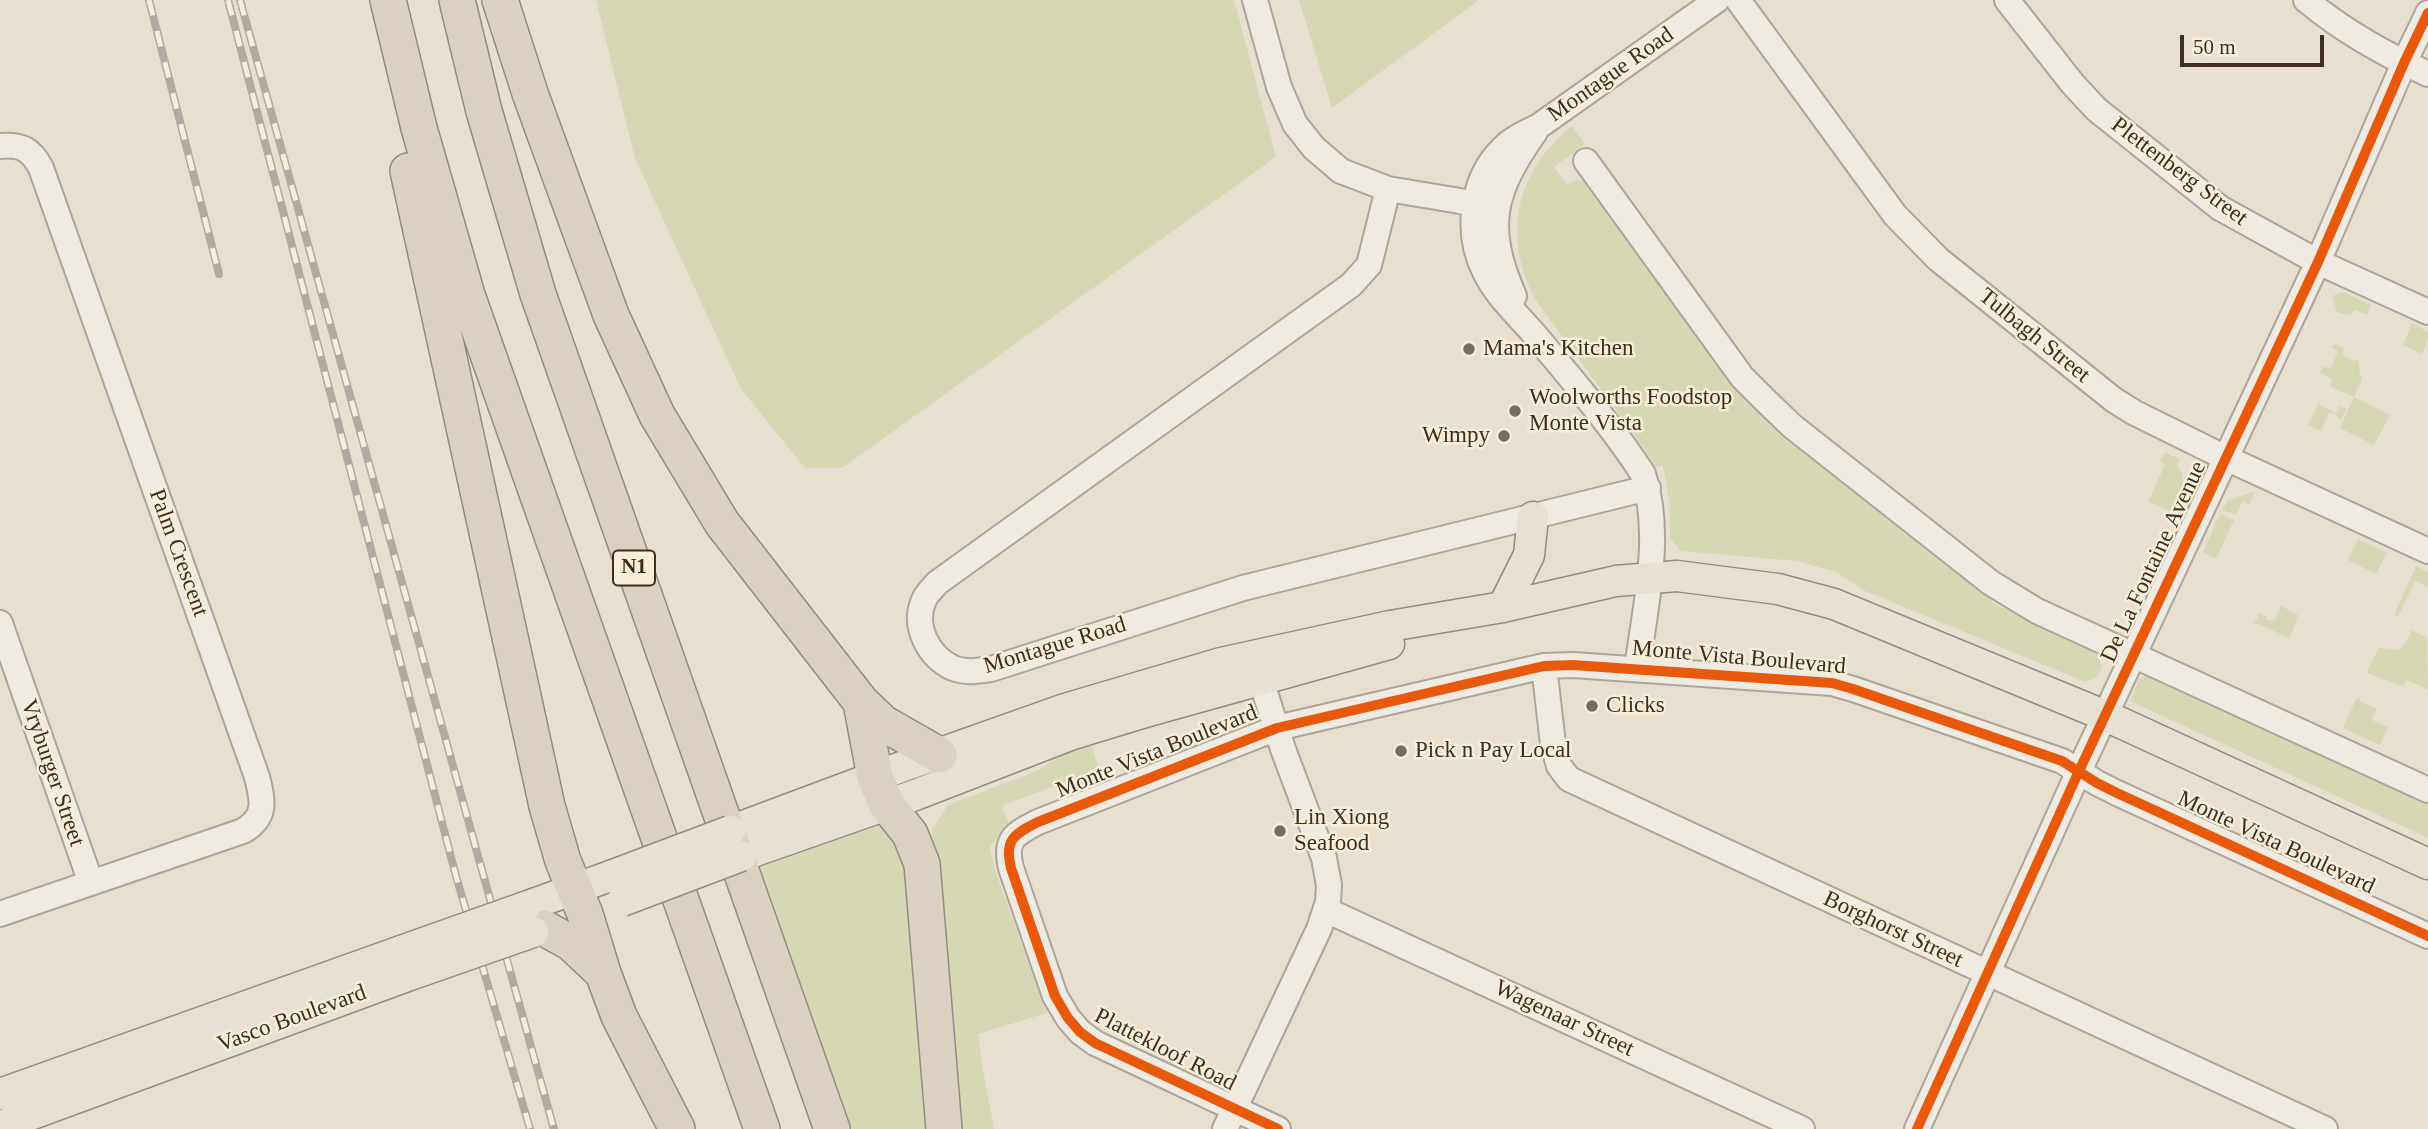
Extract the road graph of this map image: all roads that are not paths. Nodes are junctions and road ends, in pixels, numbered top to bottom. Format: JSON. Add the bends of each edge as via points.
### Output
{"nodes":[{"id":1,"x":371,"y":0,"type":"edge"},
{"id":2,"x":388,"y":0,"type":"edge"},
{"id":3,"x":457,"y":0,"type":"edge"},
{"id":4,"x":500,"y":0,"type":"edge"},
{"id":5,"x":1255,"y":0,"type":"edge"},
{"id":6,"x":1717,"y":0,"type":"edge"},
{"id":7,"x":1738,"y":0,"type":"edge"},
{"id":8,"x":2007,"y":0,"type":"edge"},
{"id":9,"x":2306,"y":0,"type":"edge"},
{"id":10,"x":2428,"y":13,"type":"edge"},
{"id":11,"x":2404,"y":63,"type":"junction"},
{"id":12,"x":2428,"y":74,"type":"edge"},
{"id":13,"x":0,"y":146,"type":"edge"},
{"id":14,"x":1586,"y":161,"type":"dead end"},
{"id":15,"x":1388,"y":189,"type":"junction"},
{"id":16,"x":1485,"y":208,"type":"junction"},
{"id":17,"x":2318,"y":262,"type":"junction"},
{"id":18,"x":2428,"y":312,"type":"edge"},
{"id":19,"x":2226,"y":458,"type":"junction"},
{"id":20,"x":1648,"y":488,"type":"junction"},
{"id":21,"x":1533,"y":517,"type":"junction"},
{"id":22,"x":2428,"y":551,"type":"edge"},
{"id":23,"x":1649,"y":577,"type":"junction"},
{"id":24,"x":1503,"y":607,"type":"junction"},
{"id":25,"x":1453,"y":617,"type":"junction"},
{"id":26,"x":0,"y":624,"type":"edge"},
{"id":27,"x":2134,"y":655,"type":"junction"},
{"id":28,"x":1221,"y":663,"type":"junction"},
{"id":29,"x":1544,"y":666,"type":"junction"},
{"id":30,"x":1637,"y":669,"type":"junction"},
{"id":31,"x":1261,"y":680,"type":"junction"},
{"id":32,"x":861,"y":702,"type":"junction"},
{"id":33,"x":2106,"y":716,"type":"junction"},
{"id":34,"x":1277,"y":728,"type":"junction"},
{"id":35,"x":939,"y":755,"type":"junction"},
{"id":36,"x":2079,"y":771,"type":"junction"},
{"id":37,"x":2428,"y":790,"type":"edge"},
{"id":38,"x":881,"y":791,"type":"junction"},
{"id":39,"x":1021,"y":831,"type":"joint"},
{"id":40,"x":2428,"y":864,"type":"edge"},
{"id":41,"x":91,"y":883,"type":"junction"},
{"id":42,"x":580,"y":901,"type":"junction"},
{"id":43,"x":1326,"y":910,"type":"junction"},
{"id":44,"x":0,"y":914,"type":"edge"},
{"id":45,"x":534,"y":922,"type":"junction"},
{"id":46,"x":2428,"y":936,"type":"edge"},
{"id":47,"x":407,"y":962,"type":"junction"},
{"id":48,"x":603,"y":973,"type":"junction"},
{"id":49,"x":1989,"y":974,"type":"junction"},
{"id":50,"x":0,"y":1094,"type":"edge"},
{"id":51,"x":1230,"y":1119,"type":"edge"},
{"id":52,"x":0,"y":1126,"type":"edge"},
{"id":53,"x":677,"y":1129,"type":"edge"},
{"id":54,"x":762,"y":1129,"type":"edge"},
{"id":55,"x":832,"y":1129,"type":"edge"},
{"id":56,"x":944,"y":1129,"type":"edge"},
{"id":57,"x":1278,"y":1129,"type":"edge"},
{"id":58,"x":1802,"y":1129,"type":"edge"},
{"id":59,"x":1917,"y":1129,"type":"edge"},
{"id":60,"x":2325,"y":1129,"type":"edge"}],
"edges":[{"from":1,"to":42,"type":"highway","via":[[547,806]]},
{"from":2,"to":54,"type":"highway","via":[[467,295]]},
{"from":3,"to":55,"type":"highway","number":"N1","via":[[486,120],[538,294]]},
{"from":4,"to":32,"type":"highway","via":[[611,315],[657,415],[722,523]]},
{"from":5,"to":15,"type":"street","via":[[1279,87],[1295,124],[1341,171]]},
{"from":6,"to":16,"type":"street","name":"Montague Road","via":[[1503,148],[1483,177]]},
{"from":7,"to":19,"type":"street","name":"Tulbagh Street","via":[[1895,215],[1930,252],[2113,400]]},
{"from":8,"to":17,"type":"street","name":"Plettenberg Street","via":[[2096,109],[2220,208]]},
{"from":9,"to":11,"type":"street","via":[[2334,23]]},
{"from":10,"to":11,"type":"street","name":"De La Fontaine Avenue"},
{"from":11,"to":12,"type":"street"},
{"from":11,"to":17,"type":"street","name":"De La Fontaine Avenue"},
{"from":13,"to":41,"type":"street","name":"Palm Crescent","via":[[27,149],[41,168],[262,797],[259,818],[243,831]]},
{"from":14,"to":27,"type":"street","via":[[1742,377],[1792,426],[1991,583],[2037,611]]},
{"from":15,"to":16,"type":"street"},
{"from":15,"to":21,"type":"street","name":"Montague Road","via":[[1374,250],[1360,277],[937,583],[924,598],[920,612],[923,636],[931,651],[955,668],[991,669],[1243,588]]},
{"from":16,"to":20,"type":"street","name":"Montague Road","via":[[1525,321],[1633,457]]},
{"from":17,"to":18,"type":"street","name":"Plettenberg Street"},
{"from":17,"to":19,"type":"street","name":"De La Fontaine Avenue"},
{"from":19,"to":22,"type":"street","name":"Tulbagh Street"},
{"from":19,"to":27,"type":"street","name":"De La Fontaine Avenue"},
{"from":20,"to":21,"type":"street","name":"Montague Road"},
{"from":20,"to":23,"type":"street"},
{"from":21,"to":24,"type":"main road","via":[[1529,555]]},
{"from":23,"to":24,"type":"main road","name":"Monte Vista Boulevard"},
{"from":23,"to":30,"type":"street"},
{"from":23,"to":33,"type":"main road","name":"Monte Vista Boulevard","via":[[1677,576],[1778,589],[1833,604]]},
{"from":24,"to":25,"type":"main road","name":"Monte Vista Boulevard"},
{"from":25,"to":28,"type":"main road","name":"Monte Vista Boulevard"},
{"from":25,"to":31,"type":"main road","name":"Monte Vista Boulevard","via":[[1395,643]]},
{"from":26,"to":41,"type":"street","name":"Vryburger Street"},
{"from":27,"to":33,"type":"street","name":"De La Fontaine Avenue"},
{"from":27,"to":37,"type":"street"},
{"from":28,"to":31,"type":"street","via":[[1246,669]]},
{"from":28,"to":35,"type":"main road","name":"Monte Vista Boulevard","via":[[1065,709]]},
{"from":29,"to":30,"type":"street","name":"Monte Vista Boulevard"},
{"from":29,"to":34,"type":"street","name":"Monte Vista Boulevard"},
{"from":29,"to":49,"type":"street","name":"Borghorst Street","via":[[1553,744],[1559,766],[1569,779]]},
{"from":30,"to":36,"type":"street","name":"Monte Vista Boulevard","via":[[1832,683],[2062,761]]},
{"from":31,"to":34,"type":"street"},
{"from":31,"to":38,"type":"main road","name":"Monte Vista Boulevard"},
{"from":32,"to":35,"type":"highway","via":[[883,723]]},
{"from":32,"to":38,"type":"highway"},
{"from":33,"to":36,"type":"street","name":"De La Fontaine Avenue"},
{"from":33,"to":40,"type":"main road","name":"Monte Vista Boulevard"},
{"from":34,"to":39,"type":"street","name":"Monte Vista Boulevard"},
{"from":34,"to":43,"type":"street","via":[[1324,858],[1329,885]]},
{"from":35,"to":38,"type":"main road","name":"Monte Vista Boulevard"},
{"from":36,"to":46,"type":"street","name":"Monte Vista Boulevard","via":[[2117,793]]},
{"from":36,"to":49,"type":"street","name":"De La Fontaine Avenue"},
{"from":38,"to":42,"type":"main road","name":"Monte Vista Boulevard","bridge":true},
{"from":38,"to":56,"type":"highway","via":[[910,834],[922,864]]},
{"from":39,"to":51,"type":"street","name":"Plattekloof Road","via":[[1008,847],[1011,868],[1055,996],[1068,1018],[1095,1043]]},
{"from":41,"to":44,"type":"street","name":"Palm Crescent"},
{"from":42,"to":45,"type":"main road","name":"Vasco Boulevard"},
{"from":42,"to":48,"type":"highway"},
{"from":43,"to":51,"type":"street"},
{"from":43,"to":58,"type":"street","name":"Wagenaar Street"},
{"from":45,"to":47,"type":"main road","name":"Vasco Boulevard","bridge":true},
{"from":45,"to":48,"type":"highway","via":[[571,943]]},
{"from":47,"to":50,"type":"main road","name":"Vasco Boulevard"},
{"from":47,"to":52,"type":"main road","name":"Vasco Boulevard"},
{"from":48,"to":53,"type":"highway"},
{"from":49,"to":59,"type":"street","name":"De La Fontaine Avenue"},
{"from":49,"to":60,"type":"street","name":"Borghorst Street"},
{"from":51,"to":57,"type":"street","name":"Plattekloof Road"}]}
